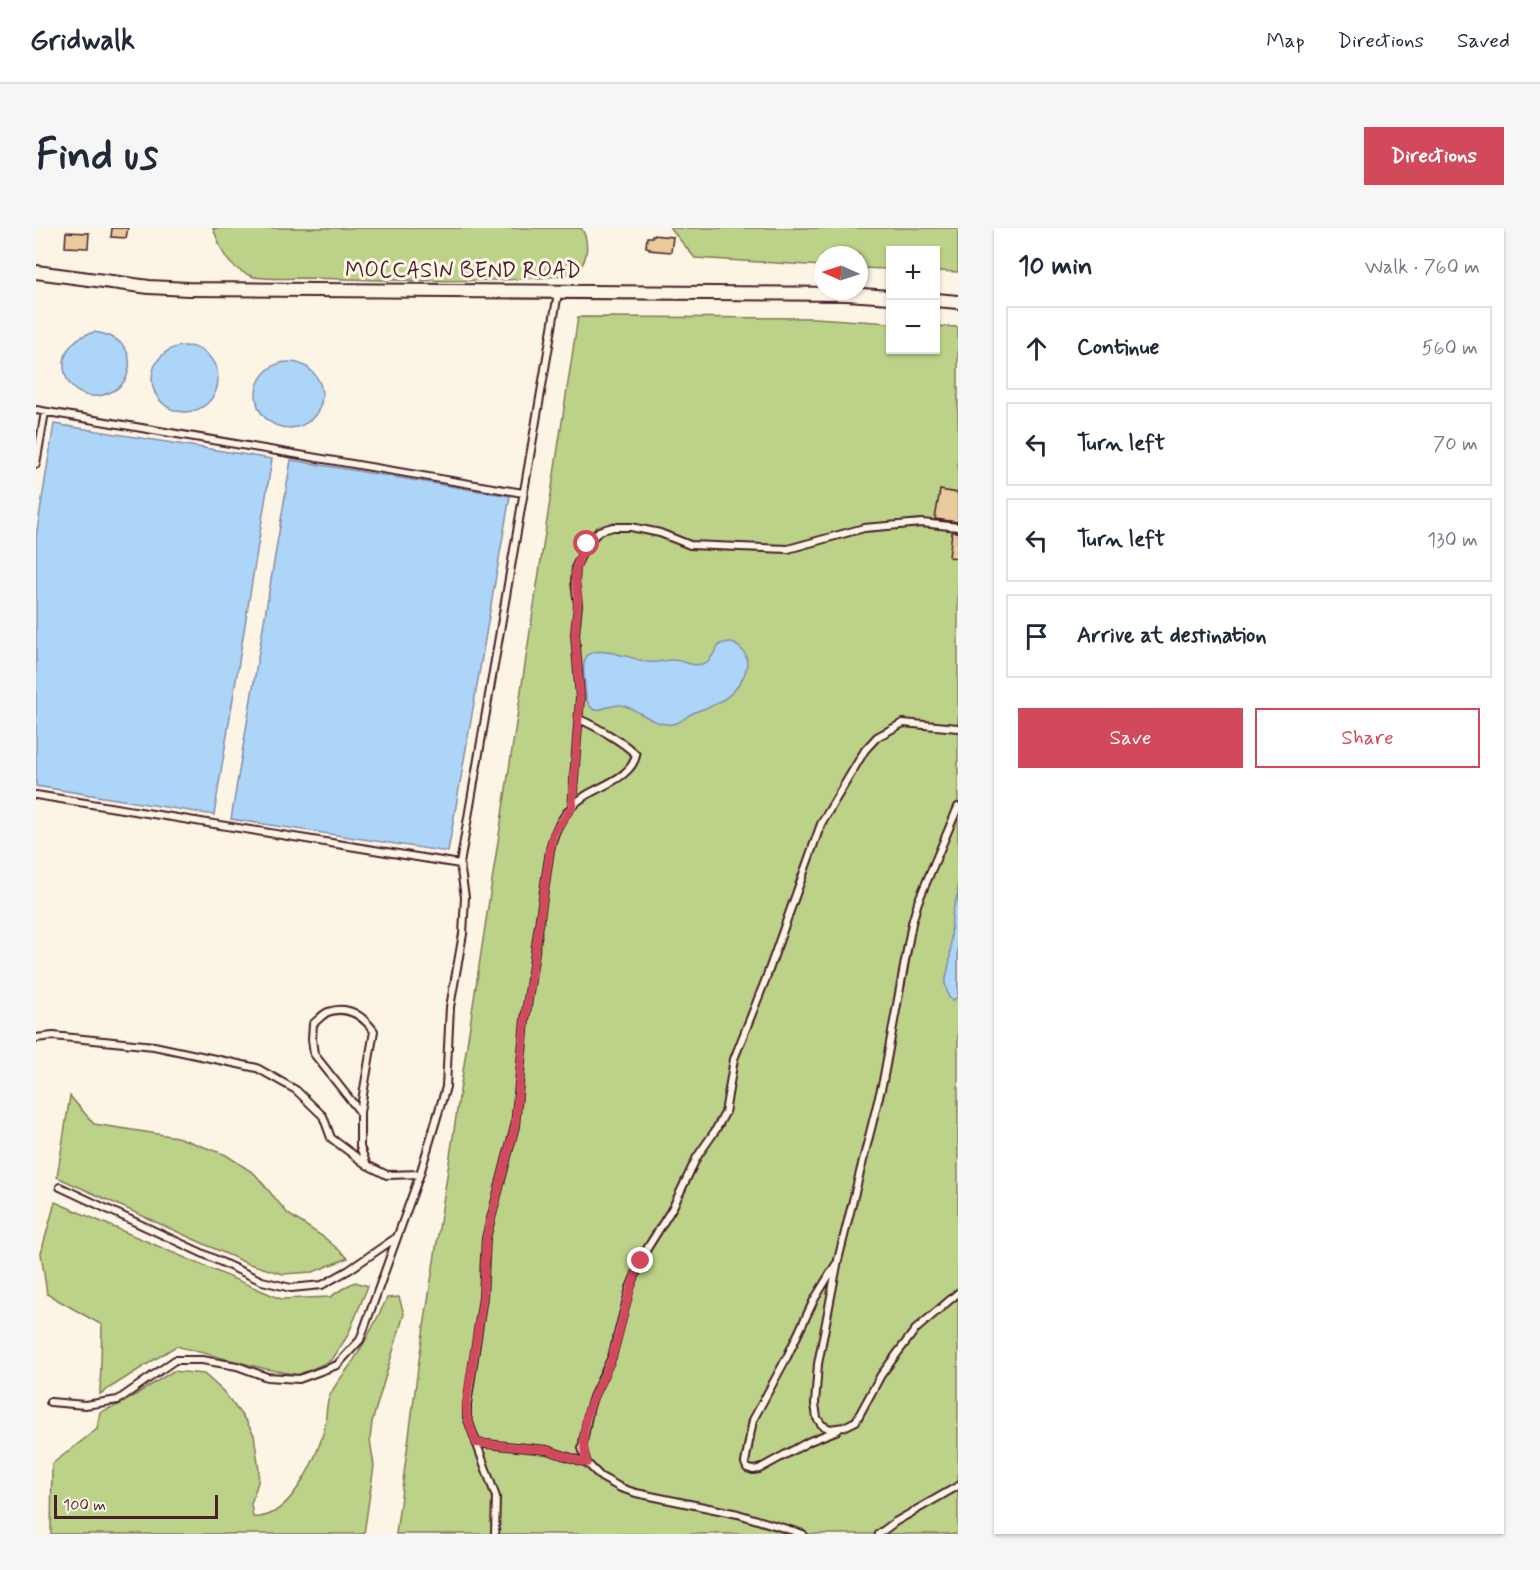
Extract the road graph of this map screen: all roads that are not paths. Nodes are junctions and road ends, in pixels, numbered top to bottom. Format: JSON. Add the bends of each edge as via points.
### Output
{"nodes":[{"id":1,"x":36,"y":272,"type":"edge"},
{"id":2,"x":558,"y":293,"type":"junction"},
{"id":3,"x":886,"y":297,"type":"edge"},
{"id":4,"x":940,"y":300,"type":"edge"},
{"id":5,"x":958,"y":302,"type":"edge"},
{"id":6,"x":36,"y":410,"type":"edge"},
{"id":7,"x":45,"y":412,"type":"junction"},
{"id":8,"x":36,"y":464,"type":"edge"},
{"id":9,"x":523,"y":494,"type":"junction"},
{"id":10,"x":958,"y":527,"type":"edge"},
{"id":11,"x":579,"y":719,"type":"junction"},
{"id":12,"x":958,"y":728,"type":"edge"},
{"id":13,"x":36,"y":795,"type":"edge"},
{"id":14,"x":572,"y":807,"type":"junction"},
{"id":15,"x":958,"y":807,"type":"edge"},
{"id":16,"x":460,"y":864,"type":"junction"},
{"id":17,"x":36,"y":1038,"type":"edge"},
{"id":18,"x":360,"y":1112,"type":"junction"},
{"id":19,"x":368,"y":1165,"type":"junction"},
{"id":20,"x":420,"y":1174,"type":"junction"},
{"id":21,"x":60,"y":1187,"type":"dead end"},
{"id":22,"x":397,"y":1237,"type":"junction"},
{"id":23,"x":838,"y":1260,"type":"junction"},
{"id":24,"x":958,"y":1293,"type":"edge"},
{"id":25,"x":50,"y":1402,"type":"dead end"},
{"id":26,"x":844,"y":1427,"type":"junction"},
{"id":27,"x":476,"y":1443,"type":"junction"},
{"id":28,"x":587,"y":1463,"type":"junction"},
{"id":29,"x":958,"y":1486,"type":"edge"},
{"id":30,"x":495,"y":1534,"type":"edge"},
{"id":31,"x":803,"y":1534,"type":"edge"},
{"id":32,"x":879,"y":1534,"type":"edge"}],
"edges":[{"from":1,"to":2,"type":"street","name":"MOCCASIN BEND ROAD","via":[[188,289]]},
{"from":2,"to":3,"type":"street","name":"MOCCASIN BEND ROAD"},
{"from":2,"to":9,"type":"lane"},
{"from":4,"to":5,"type":"street"},
{"from":6,"to":7,"type":"lane"},
{"from":7,"to":8,"type":"lane"},
{"from":7,"to":9,"type":"lane"},
{"from":9,"to":16,"type":"lane"},
{"from":10,"to":11,"type":"lane","via":[[922,523],[864,528],[788,549],[690,545],[631,527],[599,531],[576,566]]},
{"from":11,"to":14,"type":"lane"},
{"from":11,"to":14,"type":"lane","via":[[620,741],[636,755],[625,772]]},
{"from":12,"to":28,"type":"lane","via":[[903,723],[877,737],[821,824],[734,1059],[724,1113],[645,1252],[630,1288],[612,1357],[589,1410],[582,1448]]},
{"from":13,"to":16,"type":"lane"},
{"from":14,"to":27,"type":"lane","via":[[553,834],[525,1020],[515,1126],[486,1238],[483,1297],[466,1405]]},
{"from":15,"to":23,"type":"lane","via":[[914,912],[883,1081]]},
{"from":16,"to":20,"type":"lane","via":[[465,897],[463,934],[450,1006],[446,1087]]},
{"from":17,"to":19,"type":"lane","via":[[53,1036],[154,1046],[257,1068],[296,1090],[323,1116],[331,1138]]},
{"from":18,"to":18,"type":"lane","via":[[374,1031],[364,1017],[343,1010],[327,1012],[314,1024],[314,1054]]},
{"from":18,"to":19,"type":"lane","via":[[360,1146]]},
{"from":19,"to":20,"type":"lane","via":[[387,1175]]},
{"from":20,"to":22,"type":"lane"},
{"from":21,"to":22,"type":"lane","via":[[262,1281],[291,1288],[322,1285]]},
{"from":22,"to":25,"type":"lane","via":[[360,1340],[337,1365],[299,1379],[267,1377],[237,1366],[202,1360],[175,1360],[118,1400],[85,1405]]},
{"from":23,"to":26,"type":"lane","via":[[814,1404],[822,1425],[830,1429]]},
{"from":23,"to":26,"type":"lane","via":[[753,1420],[745,1463],[747,1468],[759,1469]]},
{"from":24,"to":26,"type":"lane","via":[[915,1330],[881,1375],[862,1413]]},
{"from":27,"to":28,"type":"lane","via":[[547,1450]]},
{"from":27,"to":30,"type":"lane","via":[[496,1497]]},
{"from":28,"to":31,"type":"lane","via":[[601,1477],[636,1493],[738,1514]]},
{"from":29,"to":32,"type":"lane"}]}
